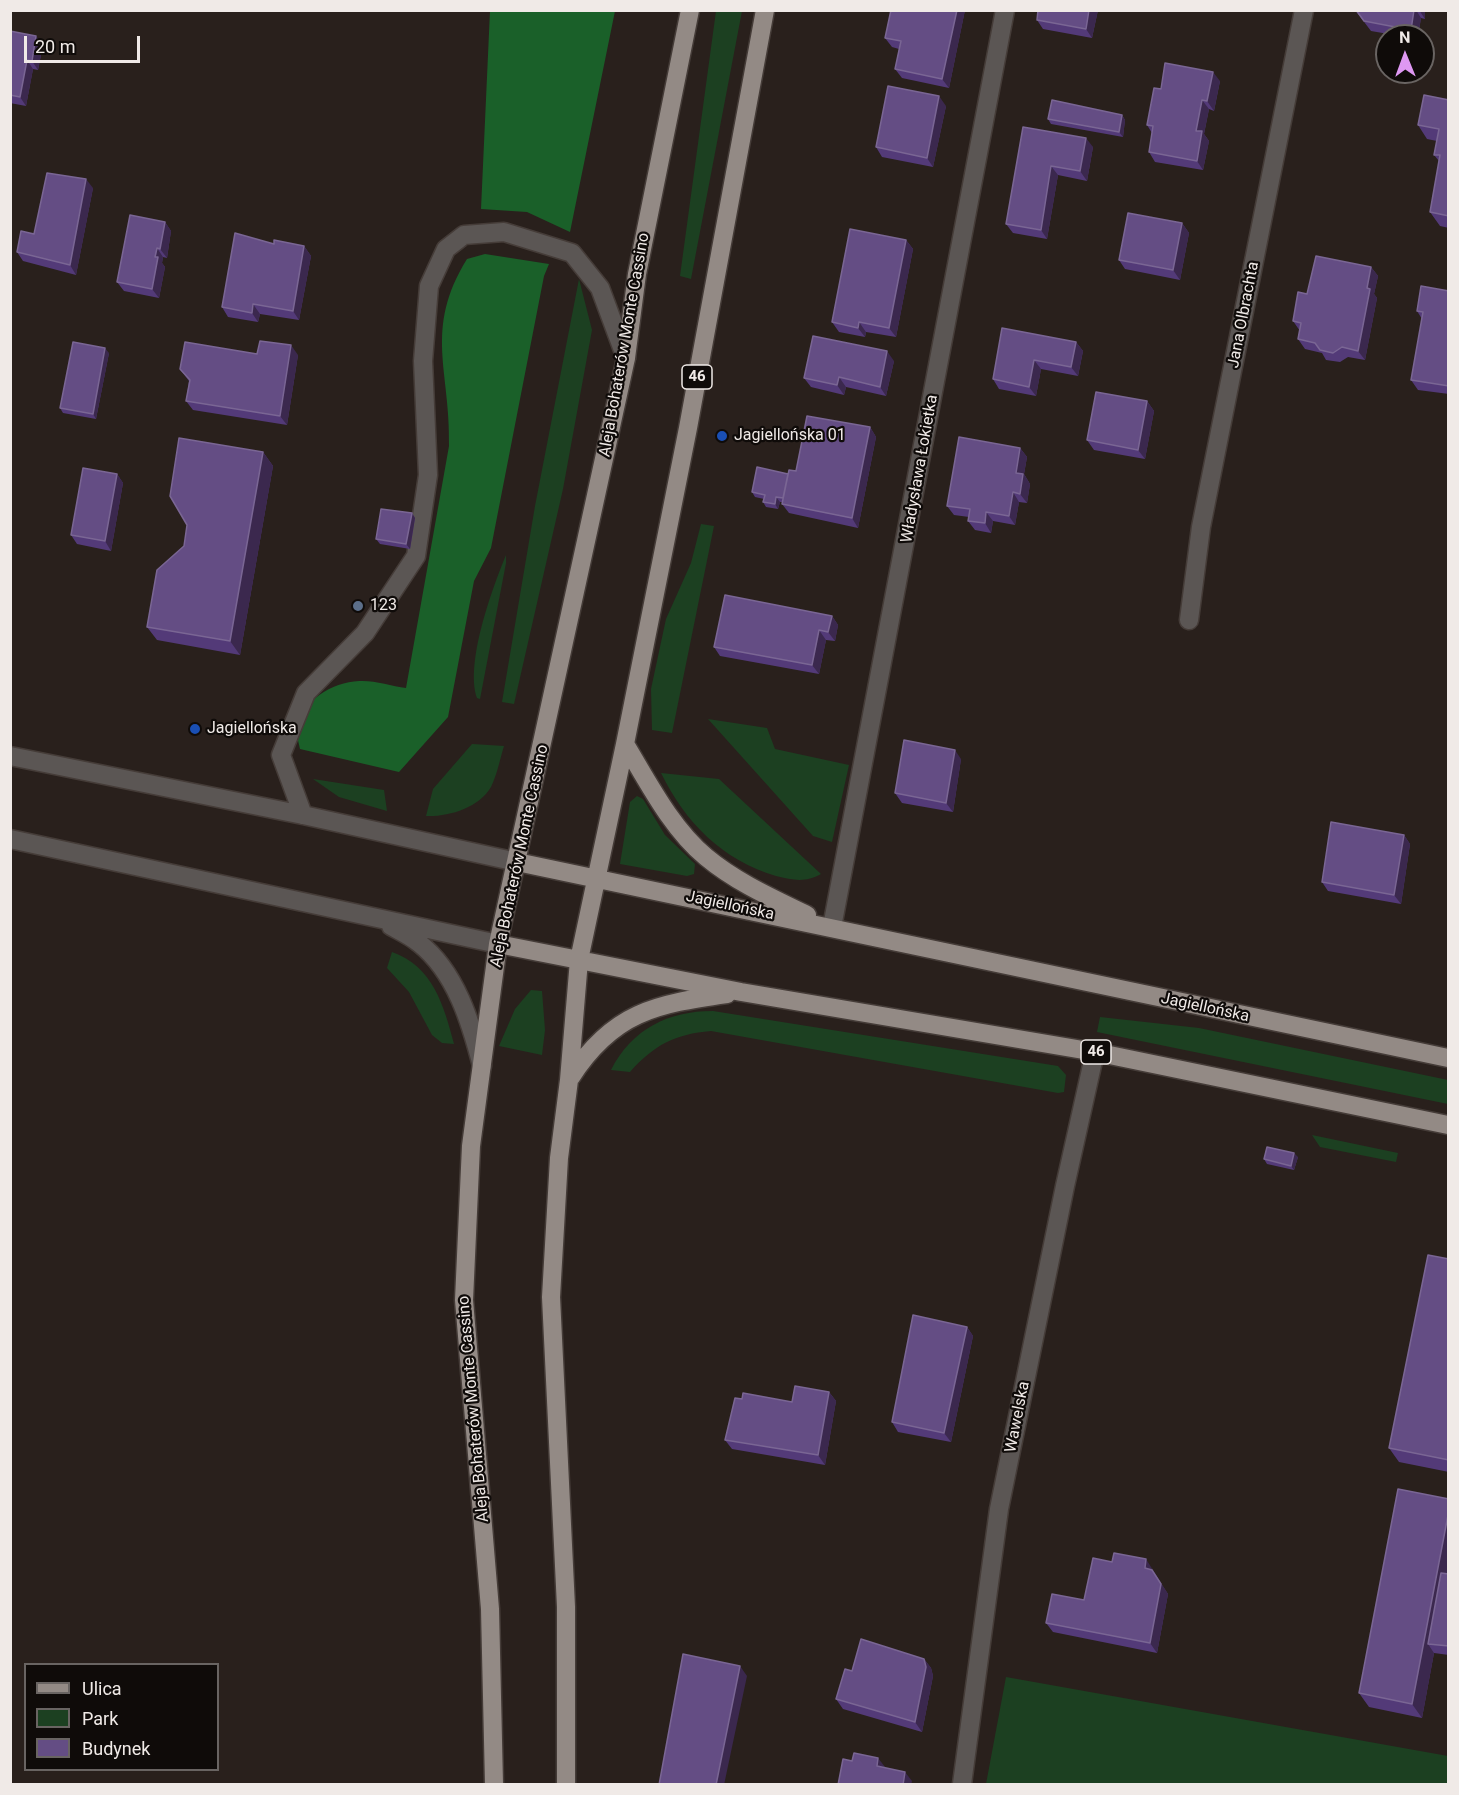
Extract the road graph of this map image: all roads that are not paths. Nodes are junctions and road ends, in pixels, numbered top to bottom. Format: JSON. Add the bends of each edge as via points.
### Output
{"nodes":[{"id":1,"x":690,"y":10,"type":"edge"},
{"id":2,"x":765,"y":10,"type":"edge"},
{"id":3,"x":1005,"y":10,"type":"edge"},
{"id":4,"x":1304,"y":10,"type":"edge"},
{"id":5,"x":626,"y":358,"type":"junction"},
{"id":6,"x":1189,"y":621,"type":"dead end"},
{"id":7,"x":625,"y":744,"type":"junction"},
{"id":8,"x":10,"y":756,"type":"edge"},
{"id":9,"x":303,"y":815,"type":"junction"},
{"id":10,"x":10,"y":839,"type":"edge"},
{"id":11,"x":517,"y":862,"type":"junction"},
{"id":12,"x":596,"y":879,"type":"junction"},
{"id":13,"x":377,"y":917,"type":"junction"},
{"id":14,"x":832,"y":927,"type":"junction"},
{"id":15,"x":498,"y":944,"type":"junction"},
{"id":16,"x":579,"y":960,"type":"junction"},
{"id":17,"x":741,"y":992,"type":"junction"},
{"id":18,"x":1095,"y":1052,"type":"junction"},
{"id":19,"x":1449,"y":1058,"type":"edge"},
{"id":20,"x":483,"y":1067,"type":"junction"},
{"id":21,"x":569,"y":1080,"type":"junction"},
{"id":22,"x":1449,"y":1125,"type":"edge"},
{"id":23,"x":494,"y":1785,"type":"edge"},
{"id":24,"x":566,"y":1785,"type":"edge"},
{"id":25,"x":962,"y":1785,"type":"edge"}],
"edges":[{"from":1,"to":5,"type":"main road","name":"Aleja Bohaterów Monte Cassino","via":[[637,274]]},
{"from":2,"to":7,"type":"main road","number":"46"},
{"from":3,"to":14,"type":"street","name":"Władysława Łokietka"},
{"from":4,"to":6,"type":"street","name":"Jana Olbrachta","via":[[1202,527]]},
{"from":5,"to":9,"type":"street","via":[[600,288],[572,253],[504,232],[464,235],[446,249],[429,286],[423,361],[428,476],[416,556],[364,633],[306,693],[280,755]]},
{"from":5,"to":11,"type":"main road","name":"Aleja Bohaterów Monte Cassino"},
{"from":7,"to":12,"type":"main road","number":"46"},
{"from":7,"to":14,"type":"main road","via":[[659,801],[705,856],[746,885]]},
{"from":8,"to":9,"type":"street","name":"Jagiellońska"},
{"from":9,"to":11,"type":"street","name":"Jagiellońska"},
{"from":10,"to":13,"type":"street"},
{"from":11,"to":12,"type":"main road","name":"Jagiellońska"},
{"from":11,"to":15,"type":"main road","name":"Aleja Bohaterów Monte Cassino"},
{"from":12,"to":14,"type":"main road","name":"Jagiellońska"},
{"from":12,"to":16,"type":"main road"},
{"from":13,"to":15,"type":"street"},
{"from":13,"to":20,"type":"street","via":[[420,943],[450,979],[471,1024]]},
{"from":14,"to":19,"type":"main road","name":"Jagiellońska"},
{"from":15,"to":16,"type":"main road","number":"46"},
{"from":15,"to":20,"type":"main road","name":"Aleja Bohaterów Monte Cassino"},
{"from":16,"to":17,"type":"main road","number":"46"},
{"from":16,"to":21,"type":"main road"},
{"from":17,"to":18,"type":"main road","number":"46"},
{"from":17,"to":21,"type":"main road","via":[[669,1002],[630,1017],[587,1053]]},
{"from":18,"to":22,"type":"main road","number":"46"},
{"from":18,"to":25,"type":"street","name":"Wawelska","via":[[999,1509]]},
{"from":20,"to":23,"type":"main road","name":"Aleja Bohaterów Monte Cassino","via":[[471,1146],[464,1300],[490,1609]]},
{"from":21,"to":24,"type":"main road","via":[[559,1158],[551,1297],[566,1607]]}]}
